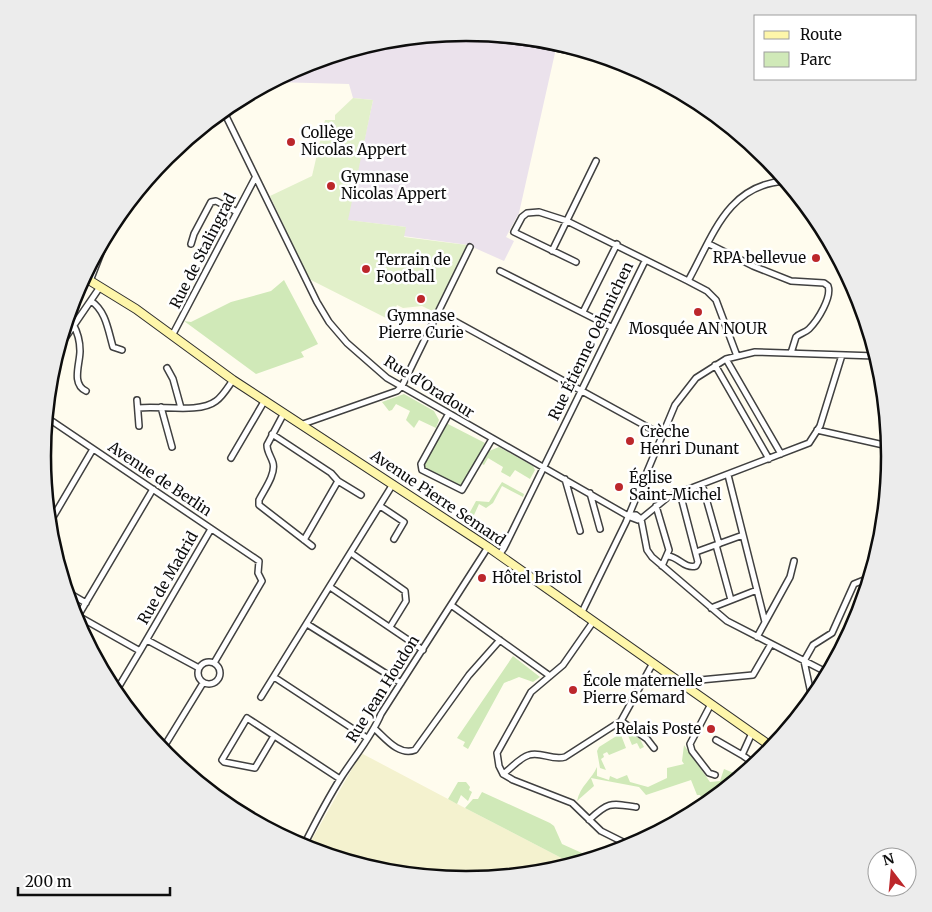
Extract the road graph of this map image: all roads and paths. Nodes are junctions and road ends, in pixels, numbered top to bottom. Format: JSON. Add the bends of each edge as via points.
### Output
{"nodes":[{"id":1,"x":227,"y":118,"type":"edge"},
{"id":2,"x":596,"y":161,"type":"dead end"},
{"id":3,"x":255,"y":178,"type":"junction"},
{"id":4,"x":777,"y":182,"type":"edge"},
{"id":5,"x":237,"y":212,"type":"junction"},
{"id":6,"x":567,"y":221,"type":"junction"},
{"id":7,"x":191,"y":244,"type":"dead end"},
{"id":8,"x":617,"y":244,"type":"junction"},
{"id":9,"x":709,"y":244,"type":"junction"},
{"id":10,"x":470,"y":247,"type":"dead end"},
{"id":11,"x":552,"y":251,"type":"junction"},
{"id":12,"x":645,"y":261,"type":"junction"},
{"id":13,"x":576,"y":262,"type":"dead end"},
{"id":14,"x":500,"y":271,"type":"dead end"},
{"id":15,"x":90,"y":281,"type":"edge"},
{"id":16,"x":688,"y":281,"type":"junction"},
{"id":17,"x":100,"y":287,"type":"junction"},
{"id":18,"x":90,"y":301,"type":"junction"},
{"id":19,"x":438,"y":312,"type":"junction"},
{"id":20,"x":583,"y":312,"type":"junction"},
{"id":21,"x":73,"y":324,"type":"joint"},
{"id":22,"x":611,"y":327,"type":"junction"},
{"id":23,"x":173,"y":334,"type":"junction"},
{"id":24,"x":122,"y":350,"type":"dead end"},
{"id":25,"x":791,"y":353,"type":"junction"},
{"id":26,"x":842,"y":355,"type":"junction"},
{"id":27,"x":737,"y":356,"type":"junction"},
{"id":28,"x":869,"y":356,"type":"edge"},
{"id":29,"x":726,"y":359,"type":"junction"},
{"id":30,"x":714,"y":365,"type":"junction"},
{"id":31,"x":167,"y":368,"type":"dead end"},
{"id":32,"x":233,"y":380,"type":"junction"},
{"id":33,"x":402,"y":386,"type":"junction"},
{"id":34,"x":581,"y":389,"type":"junction"},
{"id":35,"x":86,"y":391,"type":"dead end"},
{"id":36,"x":136,"y":400,"type":"dead end"},
{"id":37,"x":265,"y":400,"type":"junction"},
{"id":38,"x":161,"y":407,"type":"junction"},
{"id":39,"x":138,"y":408,"type":"junction"},
{"id":40,"x":181,"y":408,"type":"junction"},
{"id":41,"x":284,"y":413,"type":"junction"},
{"id":42,"x":448,"y":414,"type":"junction"},
{"id":43,"x":53,"y":422,"type":"edge"},
{"id":44,"x":302,"y":424,"type":"junction"},
{"id":45,"x":139,"y":426,"type":"dead end"},
{"id":46,"x":817,"y":430,"type":"junction"},
{"id":47,"x":272,"y":434,"type":"junction"},
{"id":48,"x":662,"y":435,"type":"junction"},
{"id":49,"x":492,"y":439,"type":"junction"},
{"id":50,"x":881,"y":444,"type":"edge"},
{"id":51,"x":172,"y":446,"type":"dead end"},
{"id":52,"x":93,"y":449,"type":"junction"},
{"id":53,"x":782,"y":454,"type":"junction"},
{"id":54,"x":231,"y":458,"type":"dead end"},
{"id":55,"x":769,"y":459,"type":"junction"},
{"id":56,"x":543,"y":466,"type":"junction"},
{"id":57,"x":728,"y":475,"type":"junction"},
{"id":58,"x":565,"y":479,"type":"junction"},
{"id":59,"x":338,"y":481,"type":"junction"},
{"id":60,"x":393,"y":484,"type":"junction"},
{"id":61,"x":702,"y":484,"type":"junction"},
{"id":62,"x":153,"y":489,"type":"junction"},
{"id":63,"x":590,"y":492,"type":"junction"},
{"id":64,"x":680,"y":493,"type":"junction"},
{"id":65,"x":361,"y":495,"type":"dead end"},
{"id":66,"x":380,"y":506,"type":"junction"},
{"id":67,"x":656,"y":506,"type":"junction"},
{"id":68,"x":55,"y":513,"type":"edge"},
{"id":69,"x":629,"y":514,"type":"junction"},
{"id":70,"x":641,"y":519,"type":"junction"},
{"id":71,"x":211,"y":529,"type":"junction"},
{"id":72,"x":600,"y":529,"type":"dead end"},
{"id":73,"x":580,"y":531,"type":"dead end"},
{"id":74,"x":743,"y":535,"type":"junction"},
{"id":75,"x":394,"y":539,"type":"dead end"},
{"id":76,"x":304,"y":540,"type":"junction"},
{"id":77,"x":718,"y":544,"type":"junction"},
{"id":78,"x":312,"y":546,"type":"dead end"},
{"id":79,"x":488,"y":547,"type":"junction"},
{"id":80,"x":696,"y":552,"type":"junction"},
{"id":81,"x":350,"y":554,"type":"junction"},
{"id":82,"x":499,"y":555,"type":"junction"},
{"id":83,"x":668,"y":556,"type":"junction"},
{"id":84,"x":794,"y":561,"type":"dead end"},
{"id":85,"x":662,"y":566,"type":"junction"},
{"id":86,"x":861,"y":581,"type":"edge"},
{"id":87,"x":330,"y":587,"type":"junction"},
{"id":88,"x":757,"y":590,"type":"junction"},
{"id":89,"x":76,"y":597,"type":"edge"},
{"id":90,"x":731,"y":600,"type":"junction"},
{"id":91,"x":86,"y":603,"type":"junction"},
{"id":92,"x":451,"y":605,"type":"junction"},
{"id":93,"x":711,"y":608,"type":"junction"},
{"id":94,"x":81,"y":611,"type":"edge"},
{"id":95,"x":581,"y":614,"type":"junction"},
{"id":96,"x":593,"y":622,"type":"junction"},
{"id":97,"x":764,"y":622,"type":"junction"},
{"id":98,"x":87,"y":623,"type":"edge"},
{"id":99,"x":307,"y":624,"type":"junction"},
{"id":100,"x":390,"y":627,"type":"junction"},
{"id":101,"x":757,"y":637,"type":"junction"},
{"id":102,"x":147,"y":640,"type":"junction"},
{"id":103,"x":500,"y":640,"type":"junction"},
{"id":104,"x":771,"y":644,"type":"junction"},
{"id":105,"x":422,"y":650,"type":"junction"},
{"id":106,"x":140,"y":651,"type":"junction"},
{"id":107,"x":804,"y":661,"type":"junction"},
{"id":108,"x":214,"y":663,"type":"junction"},
{"id":109,"x":653,"y":663,"type":"junction"},
{"id":110,"x":199,"y":668,"type":"junction"},
{"id":111,"x":821,"y":670,"type":"edge"},
{"id":112,"x":550,"y":676,"type":"junction"},
{"id":113,"x":274,"y":677,"type":"junction"},
{"id":114,"x":678,"y":682,"type":"junction"},
{"id":115,"x":203,"y":683,"type":"junction"},
{"id":116,"x":401,"y":683,"type":"junction"},
{"id":117,"x":120,"y":684,"type":"edge"},
{"id":118,"x":810,"y":688,"type":"edge"},
{"id":119,"x":261,"y":697,"type":"dead end"},
{"id":120,"x":711,"y":704,"type":"junction"},
{"id":121,"x":621,"y":721,"type":"junction"},
{"id":122,"x":375,"y":729,"type":"junction"},
{"id":123,"x":752,"y":733,"type":"junction"},
{"id":124,"x":274,"y":736,"type":"junction"},
{"id":125,"x":367,"y":738,"type":"junction"},
{"id":126,"x":716,"y":740,"type":"dead end"},
{"id":127,"x":167,"y":742,"type":"edge"},
{"id":128,"x":765,"y":742,"type":"edge"},
{"id":129,"x":654,"y":748,"type":"dead end"},
{"id":130,"x":742,"y":755,"type":"junction"},
{"id":131,"x":748,"y":759,"type":"edge"},
{"id":132,"x":503,"y":774,"type":"junction"},
{"id":133,"x":715,"y":775,"type":"dead end"},
{"id":134,"x":340,"y":780,"type":"junction"},
{"id":135,"x":636,"y":807,"type":"dead end"},
{"id":136,"x":589,"y":820,"type":"junction"},
{"id":137,"x":306,"y":839,"type":"edge"},
{"id":138,"x":620,"y":841,"type":"edge"}],
"edges":[{"from":1,"to":3,"type":"street","name":"Rue d'Oradour"},
{"from":2,"to":6,"type":"street"},
{"from":3,"to":5,"type":"street","name":"Rue de Stalingrad"},
{"from":3,"to":33,"type":"street","name":"Rue d'Oradour","via":[[329,322],[368,363]]},
{"from":4,"to":9,"type":"street","via":[[750,189],[734,201]]},
{"from":5,"to":7,"type":"street","via":[[216,201],[210,202]]},
{"from":5,"to":23,"type":"street","name":"Rue de Stalingrad"},
{"from":6,"to":8,"type":"street"},
{"from":6,"to":11,"type":"street"},
{"from":6,"to":11,"type":"street","via":[[533,212],[522,217],[514,232]]},
{"from":8,"to":12,"type":"street"},
{"from":8,"to":20,"type":"street"},
{"from":9,"to":16,"type":"street"},
{"from":9,"to":25,"type":"street","via":[[791,281],[828,286],[829,291],[816,320],[796,337]]},
{"from":10,"to":19,"type":"street"},
{"from":11,"to":13,"type":"street"},
{"from":12,"to":16,"type":"street","name":"Rue Étienne Oehmichen"},
{"from":12,"to":22,"type":"street","name":"Rue Étienne Oehmichen"},
{"from":14,"to":20,"type":"street"},
{"from":15,"to":17,"type":"main road","name":"Avenue Pierre Semard"},
{"from":16,"to":27,"type":"street","name":"Rue Étienne Oehmichen","via":[[716,300]]},
{"from":17,"to":18,"type":"street"},
{"from":17,"to":23,"type":"main road","name":"Avenue Pierre Semard"},
{"from":18,"to":21,"type":"street"},
{"from":18,"to":24,"type":"street","via":[[104,315],[113,347]]},
{"from":19,"to":33,"type":"street"},
{"from":19,"to":34,"type":"street"},
{"from":20,"to":22,"type":"street"},
{"from":21,"to":35,"type":"street","via":[[79,338],[78,384]]},
{"from":22,"to":34,"type":"street","name":"Rue Étienne Oehmichen"},
{"from":23,"to":32,"type":"main road","name":"Avenue Pierre Semard"},
{"from":25,"to":26,"type":"street"},
{"from":25,"to":27,"type":"street","via":[[755,352]]},
{"from":26,"to":28,"type":"street"},
{"from":26,"to":46,"type":"street"},
{"from":27,"to":29,"type":"street"},
{"from":29,"to":30,"type":"street"},
{"from":29,"to":53,"type":"street"},
{"from":30,"to":48,"type":"street","via":[[685,390]]},
{"from":30,"to":55,"type":"street"},
{"from":31,"to":40,"type":"street"},
{"from":32,"to":37,"type":"main road","name":"Avenue Pierre Semard"},
{"from":32,"to":40,"type":"street","via":[[211,404],[194,409]]},
{"from":33,"to":42,"type":"street","name":"Rue d'Oradour"},
{"from":33,"to":44,"type":"street","via":[[397,391]]},
{"from":34,"to":48,"type":"street"},
{"from":34,"to":56,"type":"street","name":"Rue Étienne Oehmichen"},
{"from":36,"to":39,"type":"street"},
{"from":37,"to":41,"type":"main road","name":"Avenue Pierre Semard"},
{"from":37,"to":54,"type":"street"},
{"from":38,"to":39,"type":"street"},
{"from":38,"to":40,"type":"street"},
{"from":38,"to":51,"type":"street"},
{"from":39,"to":45,"type":"street"},
{"from":41,"to":44,"type":"main road","name":"Avenue Pierre Semard"},
{"from":41,"to":47,"type":"street"},
{"from":42,"to":49,"type":"street","name":"Rue d'Oradour"},
{"from":42,"to":49,"type":"street","via":[[421,464],[422,470],[462,490]]},
{"from":43,"to":52,"type":"street","name":"Avenue de Berlin"},
{"from":44,"to":60,"type":"main road","name":"Avenue Pierre Semard"},
{"from":46,"to":50,"type":"street"},
{"from":46,"to":53,"type":"street","via":[[809,443]]},
{"from":47,"to":59,"type":"street"},
{"from":47,"to":76,"type":"street","via":[[267,450],[274,465],[273,472],[258,500],[259,505]]},
{"from":48,"to":69,"type":"street"},
{"from":49,"to":56,"type":"street","name":"Rue d'Oradour"},
{"from":52,"to":62,"type":"street","name":"Avenue de Berlin"},
{"from":52,"to":68,"type":"street"},
{"from":53,"to":55,"type":"street"},
{"from":55,"to":57,"type":"street"},
{"from":56,"to":58,"type":"street","name":"Rue d'Oradour"},
{"from":56,"to":82,"type":"street","name":"Rue Étienne Oehmichen"},
{"from":57,"to":61,"type":"street"},
{"from":57,"to":74,"type":"street"},
{"from":58,"to":63,"type":"street","name":"Rue d'Oradour"},
{"from":58,"to":73,"type":"street"},
{"from":59,"to":65,"type":"street"},
{"from":59,"to":76,"type":"street"},
{"from":60,"to":66,"type":"street"},
{"from":60,"to":79,"type":"main road","name":"Avenue Pierre Semard"},
{"from":61,"to":64,"type":"street"},
{"from":61,"to":77,"type":"street"},
{"from":62,"to":71,"type":"street","name":"Avenue de Berlin"},
{"from":62,"to":91,"type":"street"},
{"from":63,"to":69,"type":"street","name":"Rue d'Oradour"},
{"from":63,"to":72,"type":"street"},
{"from":64,"to":67,"type":"street"},
{"from":64,"to":80,"type":"street"},
{"from":66,"to":75,"type":"street","via":[[404,522]]},
{"from":66,"to":81,"type":"street"},
{"from":67,"to":70,"type":"street"},
{"from":67,"to":83,"type":"street"},
{"from":69,"to":70,"type":"street","name":"Rue d'Oradour"},
{"from":69,"to":95,"type":"street"},
{"from":70,"to":85,"type":"street","via":[[647,550]]},
{"from":71,"to":102,"type":"street","name":"Rue de Madrid"},
{"from":71,"to":108,"type":"street","name":"Avenue de Berlin","via":[[259,561],[258,573],[262,581]]},
{"from":74,"to":77,"type":"street"},
{"from":74,"to":88,"type":"street"},
{"from":76,"to":78,"type":"street"},
{"from":77,"to":80,"type":"street"},
{"from":77,"to":90,"type":"street"},
{"from":79,"to":82,"type":"main road","name":"Avenue Pierre Semard"},
{"from":79,"to":92,"type":"street","name":"Rue Jean Houdon"},
{"from":80,"to":83,"type":"street","via":[[698,562],[691,567],[674,556]]},
{"from":81,"to":87,"type":"street"},
{"from":81,"to":100,"type":"street","via":[[405,591],[406,601]]},
{"from":82,"to":95,"type":"main road","name":"Avenue Pierre Semard"},
{"from":83,"to":85,"type":"street"},
{"from":84,"to":97,"type":"street","via":[[790,577]]},
{"from":85,"to":93,"type":"street"},
{"from":86,"to":107,"type":"street","via":[[854,584],[832,633],[814,645]]},
{"from":87,"to":99,"type":"street"},
{"from":87,"to":100,"type":"street"},
{"from":88,"to":90,"type":"street"},
{"from":88,"to":97,"type":"street"},
{"from":89,"to":91,"type":"street"},
{"from":90,"to":93,"type":"street"},
{"from":91,"to":94,"type":"street"},
{"from":92,"to":103,"type":"street"},
{"from":92,"to":105,"type":"street","name":"Rue Jean Houdon"},
{"from":93,"to":101,"type":"street"},
{"from":95,"to":96,"type":"main road","name":"Avenue Pierre Semard"},
{"from":96,"to":109,"type":"main road","name":"Avenue Pierre Semard"},
{"from":96,"to":112,"type":"street","via":[[563,665]]},
{"from":97,"to":101,"type":"street"},
{"from":98,"to":106,"type":"street"},
{"from":99,"to":113,"type":"street"},
{"from":99,"to":116,"type":"street"},
{"from":100,"to":105,"type":"street"},
{"from":101,"to":104,"type":"street"},
{"from":102,"to":106,"type":"street","name":"Rue de Madrid"},
{"from":102,"to":110,"type":"street"},
{"from":103,"to":112,"type":"street"},
{"from":103,"to":122,"type":"street","via":[[469,676],[415,750],[399,749]]},
{"from":104,"to":107,"type":"street"},
{"from":104,"to":114,"type":"street","via":[[753,675]]},
{"from":105,"to":116,"type":"street","name":"Rue Jean Houdon"},
{"from":106,"to":117,"type":"street","name":"Rue de Madrid"},
{"from":107,"to":111,"type":"street"},
{"from":107,"to":118,"type":"street"},
{"from":108,"to":110,"type":"street","via":[[205,662]]},
{"from":108,"to":115,"type":"street","via":[[220,671],[218,680],[211,684]]},
{"from":109,"to":114,"type":"main road","name":"Avenue Pierre Semard"},
{"from":109,"to":121,"type":"street"},
{"from":110,"to":115,"type":"street","via":[[198,677]]},
{"from":112,"to":132,"type":"street","via":[[531,692],[497,753]]},
{"from":113,"to":119,"type":"street"},
{"from":113,"to":125,"type":"street"},
{"from":114,"to":120,"type":"main road","name":"Avenue Pierre Semard"},
{"from":115,"to":127,"type":"street"},
{"from":116,"to":122,"type":"street","name":"Rue Jean Houdon"},
{"from":120,"to":123,"type":"main road","name":"Avenue Pierre Semard"},
{"from":120,"to":133,"type":"street","via":[[690,744],[709,773]]},
{"from":121,"to":129,"type":"street","via":[[647,739]]},
{"from":121,"to":132,"type":"street","via":[[564,757],[529,755]]},
{"from":122,"to":125,"type":"street","name":"Rue Jean Houdon"},
{"from":123,"to":128,"type":"main road","name":"Avenue Pierre Semard"},
{"from":123,"to":130,"type":"street"},
{"from":124,"to":124,"type":"street","via":[[255,768],[222,760],[246,718]]},
{"from":124,"to":134,"type":"street"},
{"from":125,"to":134,"type":"street","name":"Rue Jean Houdon"},
{"from":126,"to":130,"type":"street"},
{"from":130,"to":131,"type":"street"},
{"from":132,"to":136,"type":"street","via":[[572,804]]},
{"from":134,"to":137,"type":"street","name":"Rue Jean Houdon"},
{"from":135,"to":136,"type":"street","via":[[612,803],[605,805]]},
{"from":136,"to":138,"type":"street","via":[[601,831]]}]}
